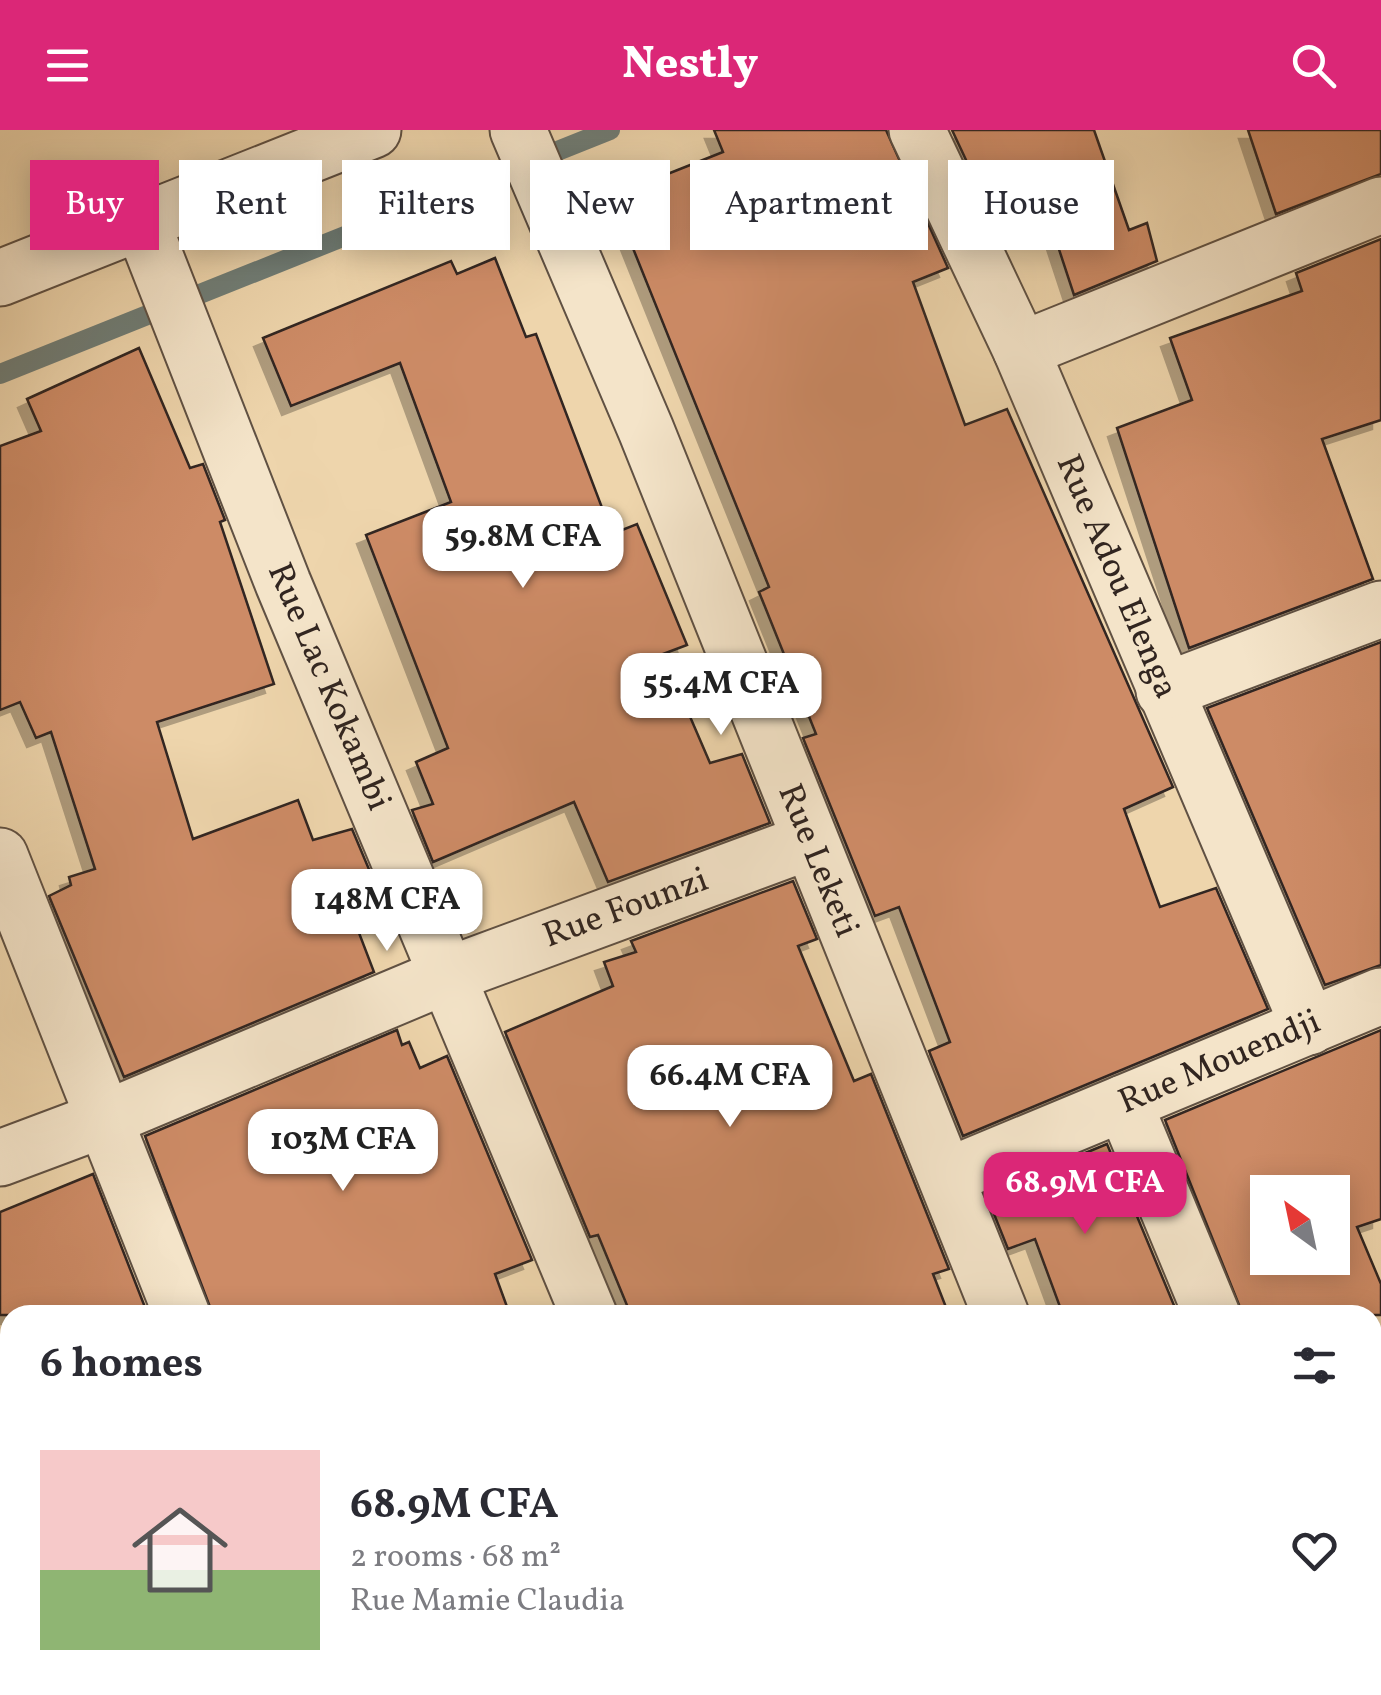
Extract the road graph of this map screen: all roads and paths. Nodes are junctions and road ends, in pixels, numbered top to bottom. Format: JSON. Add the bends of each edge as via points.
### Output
{"nodes":[{"id":1,"x":373,"y":130,"type":"edge"},
{"id":2,"x":518,"y":130,"type":"edge"},
{"id":3,"x":917,"y":130,"type":"edge"},
{"id":4,"x":1381,"y":205,"type":"edge"},
{"id":5,"x":159,"y":216,"type":"edge"},
{"id":6,"x":72,"y":250,"type":"edge"},
{"id":7,"x":153,"y":250,"type":"edge"},
{"id":8,"x":0,"y":278,"type":"edge"},
{"id":9,"x":1021,"y":350,"type":"junction"},
{"id":10,"x":1381,"y":609,"type":"edge"},
{"id":11,"x":1164,"y":691,"type":"junction"},
{"id":12,"x":808,"y":842,"type":"junction"},
{"id":13,"x":0,"y":856,"type":"edge"},
{"id":14,"x":448,"y":974,"type":"junction"},
{"id":15,"x":1381,"y":996,"type":"edge"},
{"id":16,"x":1309,"y":1026,"type":"junction"},
{"id":17,"x":1124,"y":1103,"type":"junction"},
{"id":18,"x":107,"y":1118,"type":"junction"},
{"id":19,"x":0,"y":1158,"type":"edge"},
{"id":20,"x":948,"y":1176,"type":"junction"},
{"id":21,"x":178,"y":1305,"type":"edge"},
{"id":22,"x":585,"y":1305,"type":"edge"},
{"id":23,"x":997,"y":1305,"type":"edge"},
{"id":24,"x":1208,"y":1305,"type":"edge"}],
"edges":[{"from":1,"to":5,"type":"street"},
{"from":2,"to":12,"type":"street","name":"Rue Leketi","via":[[646,430]]},
{"from":3,"to":9,"type":"street","name":"Rue Adou Elenga"},
{"from":4,"to":9,"type":"street"},
{"from":6,"to":8,"type":"street"},
{"from":7,"to":14,"type":"street","name":"Rue Lac Kokambi","via":[[283,583]]},
{"from":9,"to":11,"type":"street","name":"Rue Adou Elenga"},
{"from":10,"to":11,"type":"street"},
{"from":11,"to":16,"type":"street","name":"Rue Adou Elenga"},
{"from":12,"to":14,"type":"street","name":"Rue Founzi"},
{"from":12,"to":20,"type":"street","name":"Rue Leketi"},
{"from":13,"to":18,"type":"street"},
{"from":14,"to":18,"type":"street","name":"Rue Founzi"},
{"from":14,"to":22,"type":"street","name":"Rue Lac Kokambi"},
{"from":15,"to":16,"type":"street","name":"Rue Mouendji"},
{"from":16,"to":17,"type":"street","name":"Rue Mouendji"},
{"from":17,"to":20,"type":"street","name":"Rue Mouendji"},
{"from":17,"to":24,"type":"street"},
{"from":18,"to":19,"type":"street","name":"Rue Founzi"},
{"from":18,"to":21,"type":"street"},
{"from":20,"to":23,"type":"street","name":"Rue Leketi"}]}
